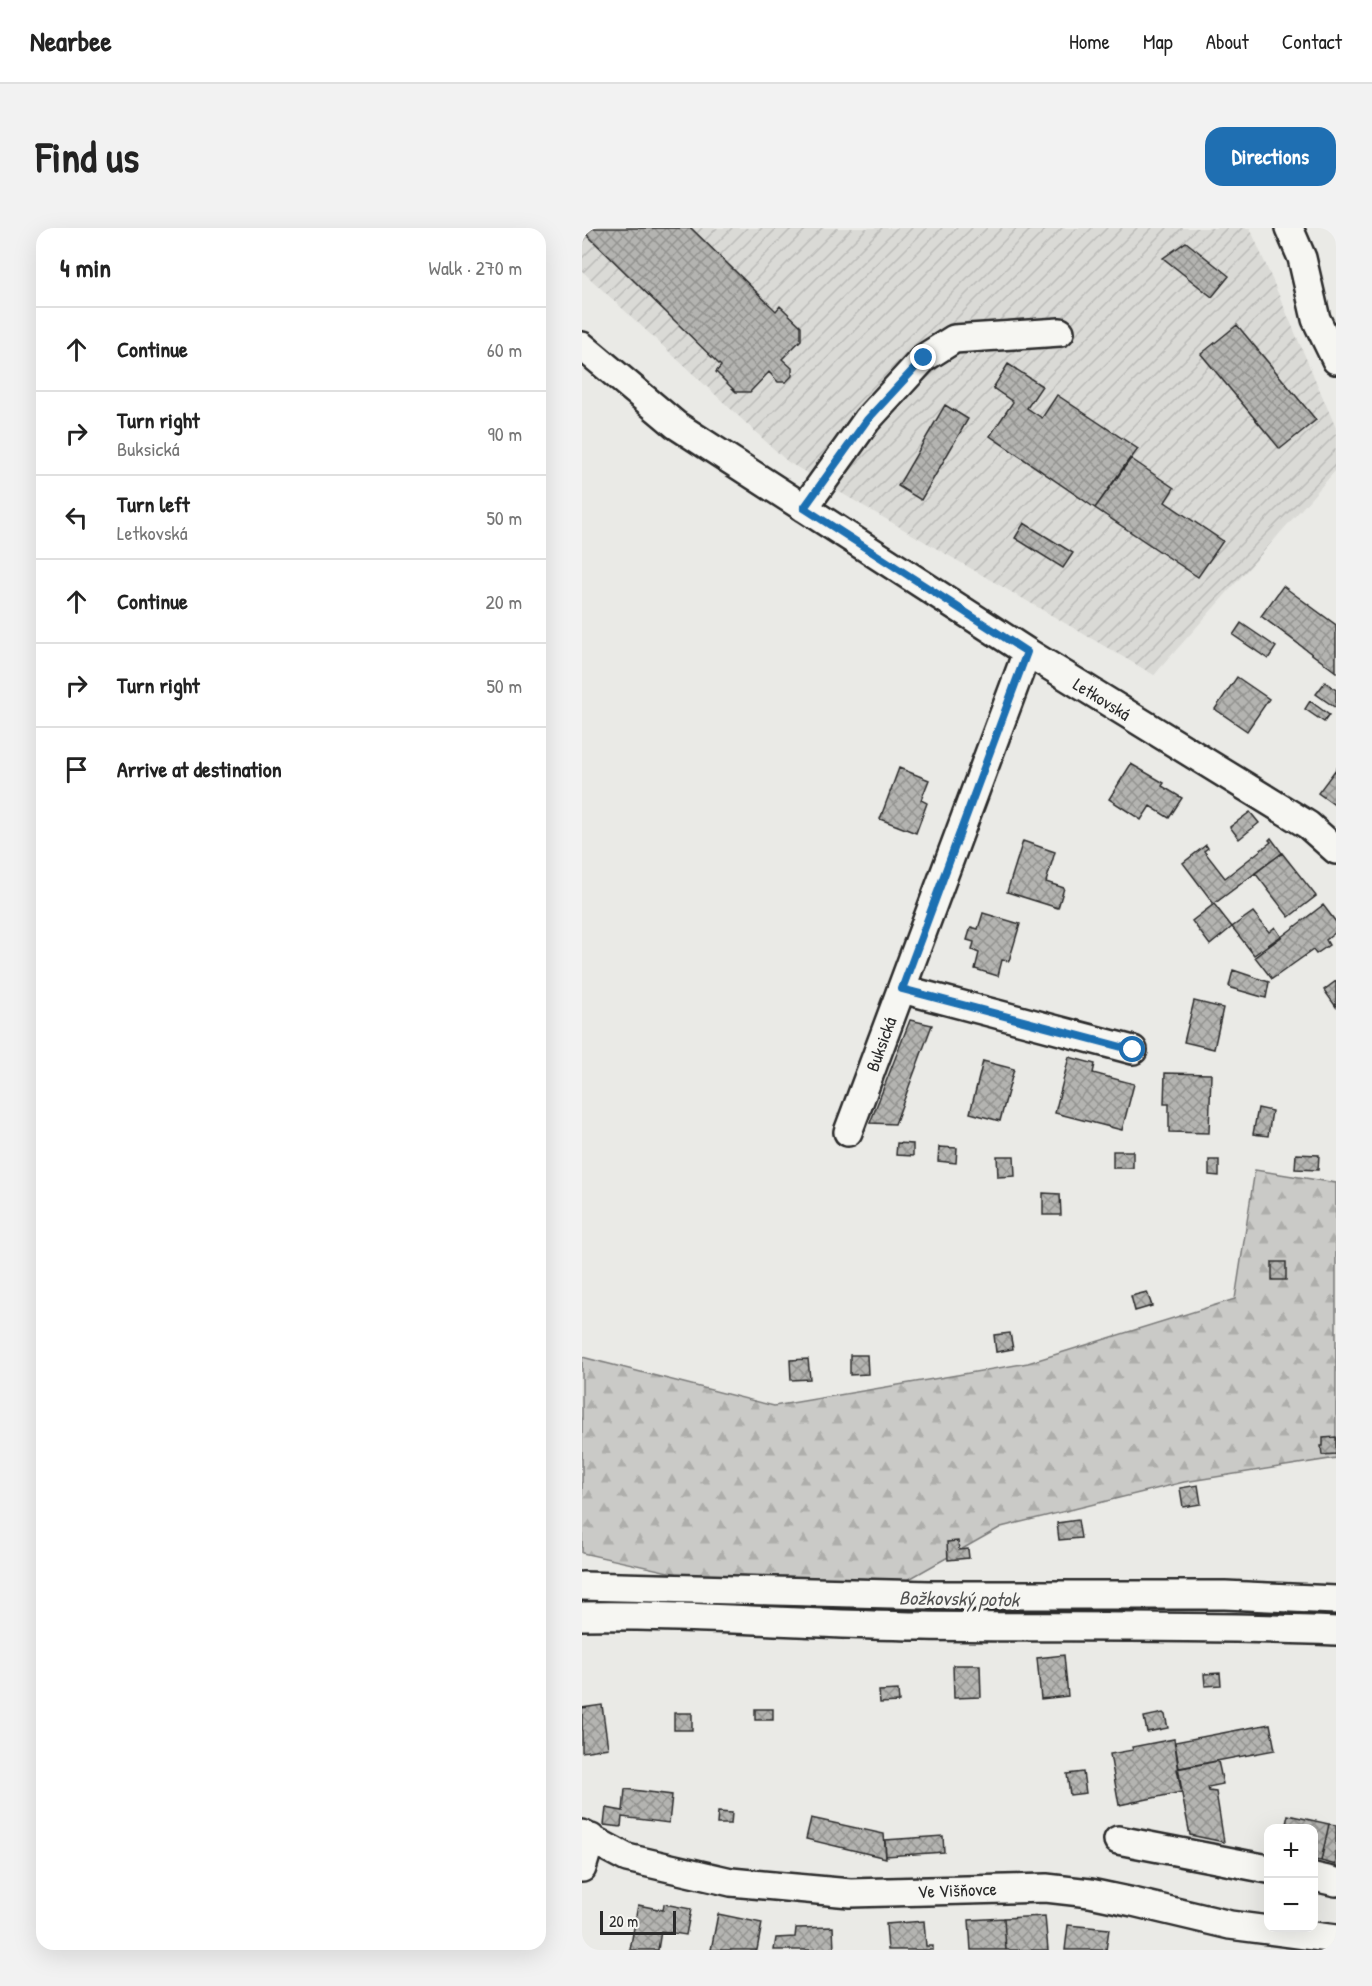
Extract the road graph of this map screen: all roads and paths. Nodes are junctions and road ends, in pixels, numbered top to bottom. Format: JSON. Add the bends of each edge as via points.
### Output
{"nodes":[{"id":1,"x":1289,"y":228,"type":"edge"},
{"id":2,"x":1060,"y":332,"type":"dead end"},
{"id":3,"x":582,"y":346,"type":"edge"},
{"id":4,"x":1336,"y":360,"type":"edge"},
{"id":5,"x":804,"y":508,"type":"junction"},
{"id":6,"x":1027,"y":652,"type":"junction"},
{"id":7,"x":1336,"y":850,"type":"edge"},
{"id":8,"x":902,"y":989,"type":"junction"},
{"id":9,"x":1133,"y":1050,"type":"dead end"},
{"id":10,"x":848,"y":1132,"type":"dead end"},
{"id":11,"x":582,"y":1586,"type":"edge"},
{"id":12,"x":1336,"y":1600,"type":"edge"},
{"id":13,"x":582,"y":1616,"type":"edge"},
{"id":14,"x":1336,"y":1631,"type":"edge"},
{"id":15,"x":587,"y":1836,"type":"edge"},
{"id":16,"x":1118,"y":1840,"type":"dead end"},
{"id":17,"x":582,"y":1868,"type":"edge"},
{"id":18,"x":1264,"y":1868,"type":"edge"},
{"id":19,"x":1318,"y":1879,"type":"edge"},
{"id":20,"x":1336,"y":1882,"type":"edge"},
{"id":21,"x":1336,"y":1939,"type":"edge"}],
"edges":[{"from":1,"to":4,"type":"street","via":[[1302,258],[1316,319]]},
{"from":2,"to":5,"type":"street","via":[[954,339],[924,358],[867,420]]},
{"from":3,"to":5,"type":"street","name":"Letkovská","via":[[676,425]]},
{"from":5,"to":6,"type":"street","name":"Letkovská"},
{"from":6,"to":7,"type":"street","name":"Letkovská","via":[[1308,825]]},
{"from":6,"to":8,"type":"street","name":"Buksická"},
{"from":8,"to":9,"type":"street"},
{"from":8,"to":10,"type":"street","name":"Buksická"},
{"from":11,"to":12,"type":"street"},
{"from":13,"to":14,"type":"street","via":[[921,1626]]},
{"from":15,"to":17,"type":"street"},
{"from":15,"to":21,"type":"street","name":"Ve Višňovce","via":[[627,1858],[732,1882],[850,1893],[1046,1888],[1090,1893],[1230,1925]]},
{"from":16,"to":18,"type":"street"},
{"from":19,"to":20,"type":"street"}]}
